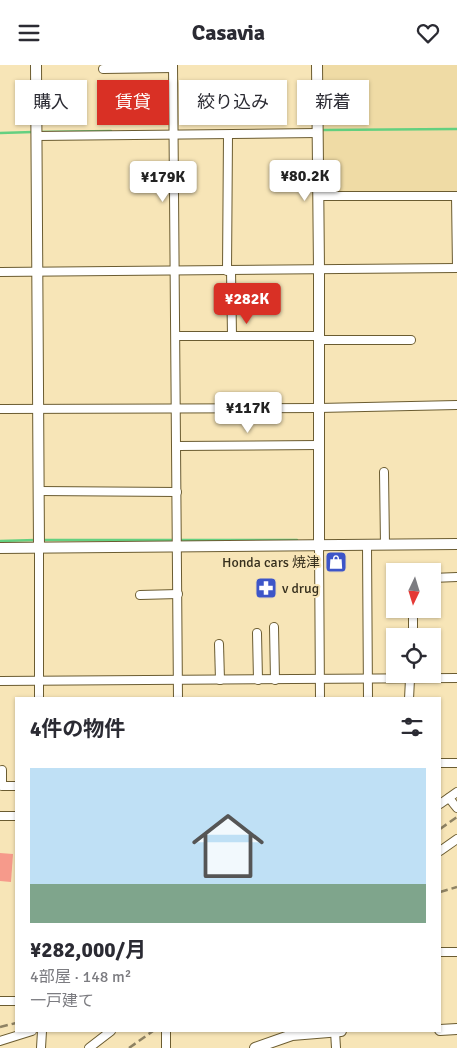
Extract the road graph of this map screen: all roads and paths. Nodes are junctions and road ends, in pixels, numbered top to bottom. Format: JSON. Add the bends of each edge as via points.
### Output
{"nodes":[{"id":1,"x":36,"y":65,"type":"edge"},
{"id":2,"x":316,"y":65,"type":"edge"},
{"id":3,"x":173,"y":67,"type":"edge"},
{"id":4,"x":102,"y":69,"type":"dead end"},
{"id":5,"x":317,"y":133,"type":"junction"},
{"id":6,"x":173,"y":135,"type":"junction"},
{"id":7,"x":228,"y":135,"type":"junction"},
{"id":8,"x":37,"y":136,"type":"junction"},
{"id":9,"x":318,"y":196,"type":"junction"},
{"id":10,"x":456,"y":196,"type":"edge"},
{"id":11,"x":456,"y":215,"type":"edge"},
{"id":12,"x":457,"y":249,"type":"edge"},
{"id":13,"x":457,"y":267,"type":"edge"},
{"id":14,"x":319,"y":270,"type":"junction"},
{"id":15,"x":176,"y":271,"type":"junction"},
{"id":16,"x":229,"y":271,"type":"junction"},
{"id":17,"x":0,"y":272,"type":"edge"},
{"id":18,"x":38,"y":272,"type":"junction"},
{"id":19,"x":176,"y":336,"type":"junction"},
{"id":20,"x":232,"y":336,"type":"junction"},
{"id":21,"x":319,"y":338,"type":"junction"},
{"id":22,"x":411,"y":340,"type":"dead end"},
{"id":23,"x":457,"y":405,"type":"edge"},
{"id":24,"x":38,"y":408,"type":"junction"},
{"id":25,"x":176,"y":408,"type":"junction"},
{"id":26,"x":319,"y":408,"type":"junction"},
{"id":27,"x":0,"y":409,"type":"edge"},
{"id":28,"x":177,"y":445,"type":"junction"},
{"id":29,"x":319,"y":445,"type":"junction"},
{"id":30,"x":384,"y":472,"type":"dead end"},
{"id":31,"x":39,"y":491,"type":"junction"},
{"id":32,"x":177,"y":492,"type":"junction"},
{"id":33,"x":319,"y":545,"type":"junction"},
{"id":34,"x":367,"y":545,"type":"junction"},
{"id":35,"x":384,"y":545,"type":"junction"},
{"id":36,"x":457,"y":545,"type":"edge"},
{"id":37,"x":0,"y":547,"type":"edge"},
{"id":38,"x":39,"y":547,"type":"junction"},
{"id":39,"x":177,"y":547,"type":"junction"},
{"id":40,"x":457,"y":577,"type":"edge"},
{"id":41,"x":441,"y":578,"type":"edge"},
{"id":42,"x":178,"y":594,"type":"junction"},
{"id":43,"x":140,"y":595,"type":"dead end"},
{"id":44,"x":274,"y":627,"type":"dead end"},
{"id":45,"x":257,"y":633,"type":"dead end"},
{"id":46,"x":219,"y":644,"type":"dead end"},
{"id":47,"x":386,"y":678,"type":"edge"},
{"id":48,"x":441,"y":678,"type":"edge"},
{"id":49,"x":457,"y":678,"type":"edge"},
{"id":50,"x":368,"y":679,"type":"junction"},
{"id":51,"x":178,"y":680,"type":"junction"},
{"id":52,"x":220,"y":680,"type":"junction"},
{"id":53,"x":258,"y":680,"type":"junction"},
{"id":54,"x":275,"y":680,"type":"junction"},
{"id":55,"x":320,"y":680,"type":"junction"},
{"id":56,"x":0,"y":681,"type":"edge"},
{"id":57,"x":39,"y":681,"type":"junction"},
{"id":58,"x":411,"y":683,"type":"edge"},
{"id":59,"x":39,"y":697,"type":"edge"},
{"id":60,"x":178,"y":697,"type":"edge"},
{"id":61,"x":320,"y":697,"type":"edge"},
{"id":62,"x":368,"y":697,"type":"edge"},
{"id":63,"x":410,"y":697,"type":"edge"},
{"id":64,"x":441,"y":763,"type":"edge"},
{"id":65,"x":457,"y":763,"type":"edge"},
{"id":66,"x":2,"y":770,"type":"dead end"},
{"id":67,"x":15,"y":786,"type":"edge"},
{"id":68,"x":457,"y":792,"type":"edge"},
{"id":69,"x":449,"y":797,"type":"junction"},
{"id":70,"x":441,"y":803,"type":"edge"},
{"id":71,"x":457,"y":808,"type":"edge"},
{"id":72,"x":0,"y":816,"type":"edge"},
{"id":73,"x":15,"y":816,"type":"edge"},
{"id":74,"x":457,"y":839,"type":"edge"},
{"id":75,"x":441,"y":850,"type":"edge"},
{"id":76,"x":441,"y":952,"type":"edge"},
{"id":77,"x":457,"y":952,"type":"edge"},
{"id":78,"x":0,"y":1001,"type":"edge"},
{"id":79,"x":15,"y":1001,"type":"edge"},
{"id":80,"x":457,"y":1029,"type":"edge"},
{"id":81,"x":441,"y":1030,"type":"edge"},
{"id":82,"x":29,"y":1032,"type":"edge"},
{"id":83,"x":42,"y":1032,"type":"edge"},
{"id":84,"x":110,"y":1032,"type":"edge"},
{"id":85,"x":166,"y":1032,"type":"edge"},
{"id":86,"x":284,"y":1032,"type":"edge"},
{"id":87,"x":324,"y":1032,"type":"edge"},
{"id":88,"x":335,"y":1032,"type":"edge"},
{"id":89,"x":292,"y":1035,"type":"junction"},
{"id":90,"x":0,"y":1041,"type":"edge"},
{"id":91,"x":165,"y":1047,"type":"edge"},
{"id":92,"x":41,"y":1048,"type":"edge"},
{"id":93,"x":88,"y":1048,"type":"edge"},
{"id":94,"x":255,"y":1048,"type":"edge"},
{"id":95,"x":336,"y":1048,"type":"edge"}],
"edges":[{"from":1,"to":8,"type":"street"},
{"from":2,"to":5,"type":"street"},
{"from":3,"to":4,"type":"street"},
{"from":3,"to":6,"type":"street"},
{"from":5,"to":7,"type":"street"},
{"from":5,"to":9,"type":"street"},
{"from":6,"to":7,"type":"street"},
{"from":6,"to":8,"type":"street"},
{"from":6,"to":15,"type":"street"},
{"from":7,"to":16,"type":"street"},
{"from":8,"to":18,"type":"street"},
{"from":9,"to":10,"type":"street"},
{"from":9,"to":14,"type":"street"},
{"from":10,"to":11,"type":"street"},
{"from":11,"to":12,"type":"street"},
{"from":12,"to":13,"type":"street"},
{"from":13,"to":14,"type":"street"},
{"from":14,"to":16,"type":"street"},
{"from":14,"to":21,"type":"street"},
{"from":15,"to":16,"type":"street"},
{"from":15,"to":18,"type":"street"},
{"from":15,"to":19,"type":"street"},
{"from":16,"to":20,"type":"street"},
{"from":17,"to":18,"type":"street"},
{"from":18,"to":24,"type":"street"},
{"from":19,"to":20,"type":"street"},
{"from":19,"to":25,"type":"street"},
{"from":20,"to":21,"type":"street"},
{"from":21,"to":22,"type":"street"},
{"from":21,"to":26,"type":"street"},
{"from":23,"to":26,"type":"street"},
{"from":24,"to":25,"type":"street"},
{"from":24,"to":27,"type":"street"},
{"from":24,"to":31,"type":"street"},
{"from":25,"to":26,"type":"street"},
{"from":25,"to":28,"type":"street"},
{"from":26,"to":29,"type":"street"},
{"from":28,"to":29,"type":"street"},
{"from":28,"to":32,"type":"street"},
{"from":29,"to":33,"type":"street"},
{"from":30,"to":35,"type":"street"},
{"from":31,"to":32,"type":"street"},
{"from":31,"to":38,"type":"street"},
{"from":32,"to":39,"type":"street"},
{"from":33,"to":34,"type":"street"},
{"from":33,"to":39,"type":"street"},
{"from":33,"to":55,"type":"street"},
{"from":34,"to":35,"type":"street"},
{"from":34,"to":50,"type":"street"},
{"from":35,"to":36,"type":"street"},
{"from":37,"to":38,"type":"street"},
{"from":38,"to":39,"type":"street"},
{"from":38,"to":57,"type":"street"},
{"from":39,"to":42,"type":"street"},
{"from":40,"to":41,"type":"street"},
{"from":42,"to":43,"type":"street"},
{"from":42,"to":51,"type":"street"},
{"from":44,"to":54,"type":"street"},
{"from":45,"to":53,"type":"street"},
{"from":46,"to":52,"type":"street"},
{"from":47,"to":50,"type":"street"},
{"from":48,"to":49,"type":"street"},
{"from":50,"to":55,"type":"street"},
{"from":50,"to":62,"type":"street"},
{"from":51,"to":52,"type":"street"},
{"from":51,"to":57,"type":"street"},
{"from":51,"to":60,"type":"street"},
{"from":52,"to":53,"type":"street"},
{"from":53,"to":54,"type":"street"},
{"from":54,"to":55,"type":"street"},
{"from":55,"to":61,"type":"street"},
{"from":56,"to":57,"type":"street"},
{"from":57,"to":59,"type":"street"},
{"from":58,"to":63,"type":"street"},
{"from":64,"to":65,"type":"street"},
{"from":66,"to":67,"type":"street","via":[[2,786]]},
{"from":68,"to":69,"type":"street"},
{"from":69,"to":70,"type":"street"},
{"from":69,"to":71,"type":"street"},
{"from":72,"to":73,"type":"street"},
{"from":74,"to":75,"type":"street"},
{"from":76,"to":77,"type":"street"},
{"from":78,"to":79,"type":"street"},
{"from":80,"to":81,"type":"street"},
{"from":82,"to":90,"type":"street"},
{"from":83,"to":92,"type":"street"},
{"from":84,"to":93,"type":"street"},
{"from":85,"to":91,"type":"street"},
{"from":86,"to":89,"type":"street"},
{"from":87,"to":89,"type":"street"},
{"from":88,"to":95,"type":"street"},
{"from":89,"to":94,"type":"street"}]}
